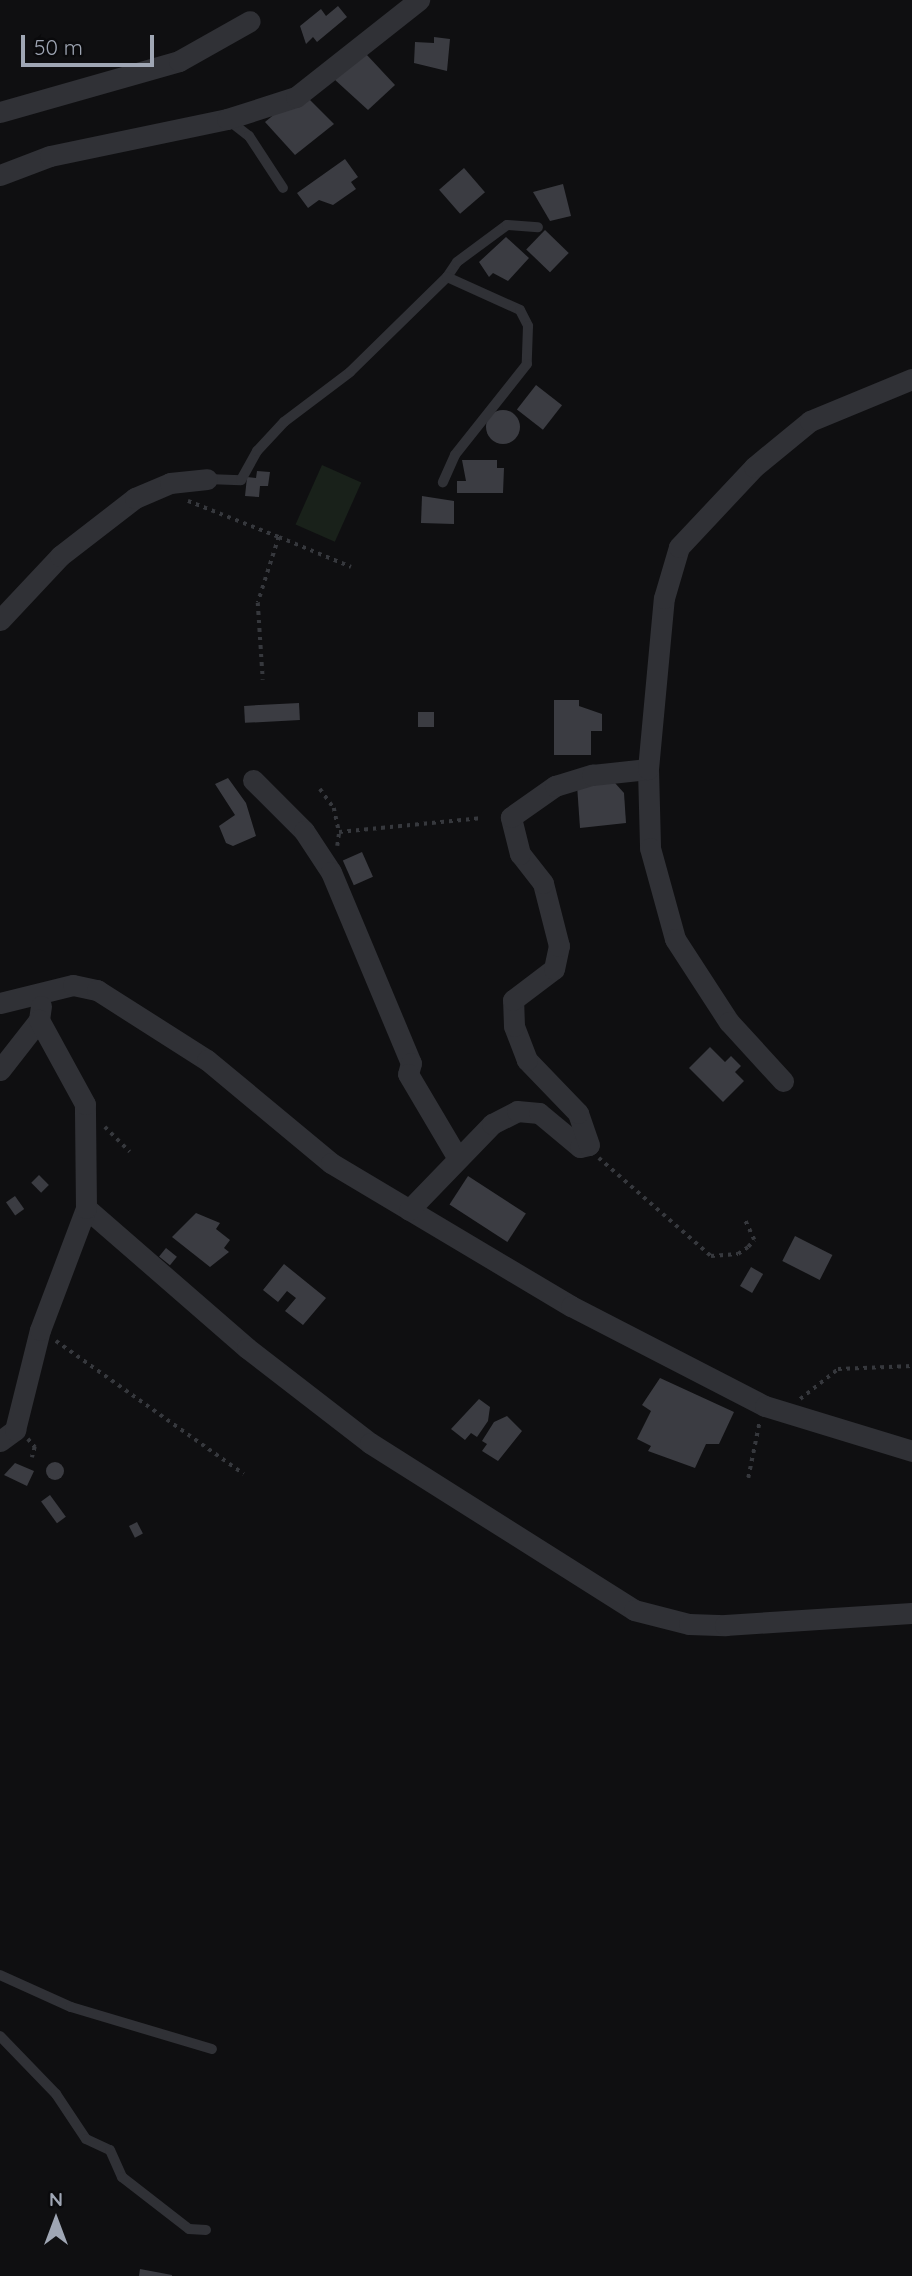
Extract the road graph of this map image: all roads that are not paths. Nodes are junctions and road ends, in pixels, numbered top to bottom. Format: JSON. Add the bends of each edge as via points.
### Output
{"nodes":[{"id":1,"x":419,"y":0,"type":"edge"},
{"id":2,"x":250,"y":21,"type":"dead end"},
{"id":3,"x":0,"y":112,"type":"edge"},
{"id":4,"x":227,"y":119,"type":"junction"},
{"id":5,"x":0,"y":175,"type":"edge"},
{"id":6,"x":283,"y":188,"type":"dead end"},
{"id":7,"x":538,"y":227,"type":"dead end"},
{"id":8,"x":447,"y":277,"type":"junction"},
{"id":9,"x":912,"y":379,"type":"edge"},
{"id":10,"x":207,"y":479,"type":"joint"},
{"id":11,"x":443,"y":482,"type":"dead end"},
{"id":12,"x":0,"y":620,"type":"edge"},
{"id":13,"x":648,"y":769,"type":"junction"},
{"id":14,"x":253,"y":780,"type":"dead end"},
{"id":15,"x":42,"y":994,"type":"junction"},
{"id":16,"x":0,"y":1003,"type":"edge"},
{"id":17,"x":39,"y":1020,"type":"junction"},
{"id":18,"x":0,"y":1070,"type":"edge"},
{"id":19,"x":783,"y":1081,"type":"dead end"},
{"id":20,"x":457,"y":1157,"type":"junction"},
{"id":21,"x":86,"y":1208,"type":"junction"},
{"id":22,"x":410,"y":1210,"type":"junction"},
{"id":23,"x":0,"y":1441,"type":"edge"},
{"id":24,"x":912,"y":1451,"type":"edge"},
{"id":25,"x":912,"y":1612,"type":"edge"},
{"id":26,"x":0,"y":1975,"type":"edge"},
{"id":27,"x":0,"y":2036,"type":"edge"},
{"id":28,"x":212,"y":2049,"type":"dead end"},
{"id":29,"x":206,"y":2231,"type":"dead end"}],
"edges":[{"from":1,"to":4,"type":"street","via":[[296,97]]},
{"from":2,"to":3,"type":"street","via":[[179,61]]},
{"from":4,"to":5,"type":"street","via":[[50,156]]},
{"from":4,"to":6,"type":"lane","via":[[249,136]]},
{"from":7,"to":8,"type":"lane","via":[[507,225],[457,262]]},
{"from":8,"to":10,"type":"lane","via":[[351,372],[284,422],[257,451],[241,480]]},
{"from":8,"to":11,"type":"lane","via":[[520,310],[528,326],[527,364],[455,455]]},
{"from":9,"to":13,"type":"street","via":[[810,421],[754,467],[679,547],[664,598]]},
{"from":10,"to":12,"type":"street","via":[[170,483],[135,498],[60,556]]},
{"from":13,"to":19,"type":"street","via":[[650,848],[676,939],[729,1022]]},
{"from":13,"to":20,"type":"street","via":[[592,775],[555,786],[511,817],[520,854],[543,883],[559,946],[554,970],[513,1000],[514,1026],[527,1060],[578,1114],[589,1145],[580,1147],[539,1113],[517,1111],[492,1124]]},
{"from":14,"to":20,"type":"street","via":[[304,831],[331,872],[411,1063],[408,1074]]},
{"from":15,"to":16,"type":"street"},
{"from":15,"to":17,"type":"street"},
{"from":15,"to":22,"type":"street","via":[[73,985],[97,990],[207,1060],[331,1163]]},
{"from":17,"to":18,"type":"street"},
{"from":17,"to":21,"type":"street","via":[[88,1118]]},
{"from":20,"to":22,"type":"street"},
{"from":21,"to":23,"type":"street","via":[[40,1330],[15,1430]]},
{"from":21,"to":25,"type":"street","via":[[247,1348],[370,1443],[634,1610],[689,1624],[725,1625]]},
{"from":22,"to":24,"type":"street","via":[[571,1306],[765,1406]]},
{"from":26,"to":28,"type":"lane","via":[[71,2007]]},
{"from":27,"to":29,"type":"lane","via":[[57,2094],[86,2139],[110,2150],[122,2177],[189,2229]]}]}
